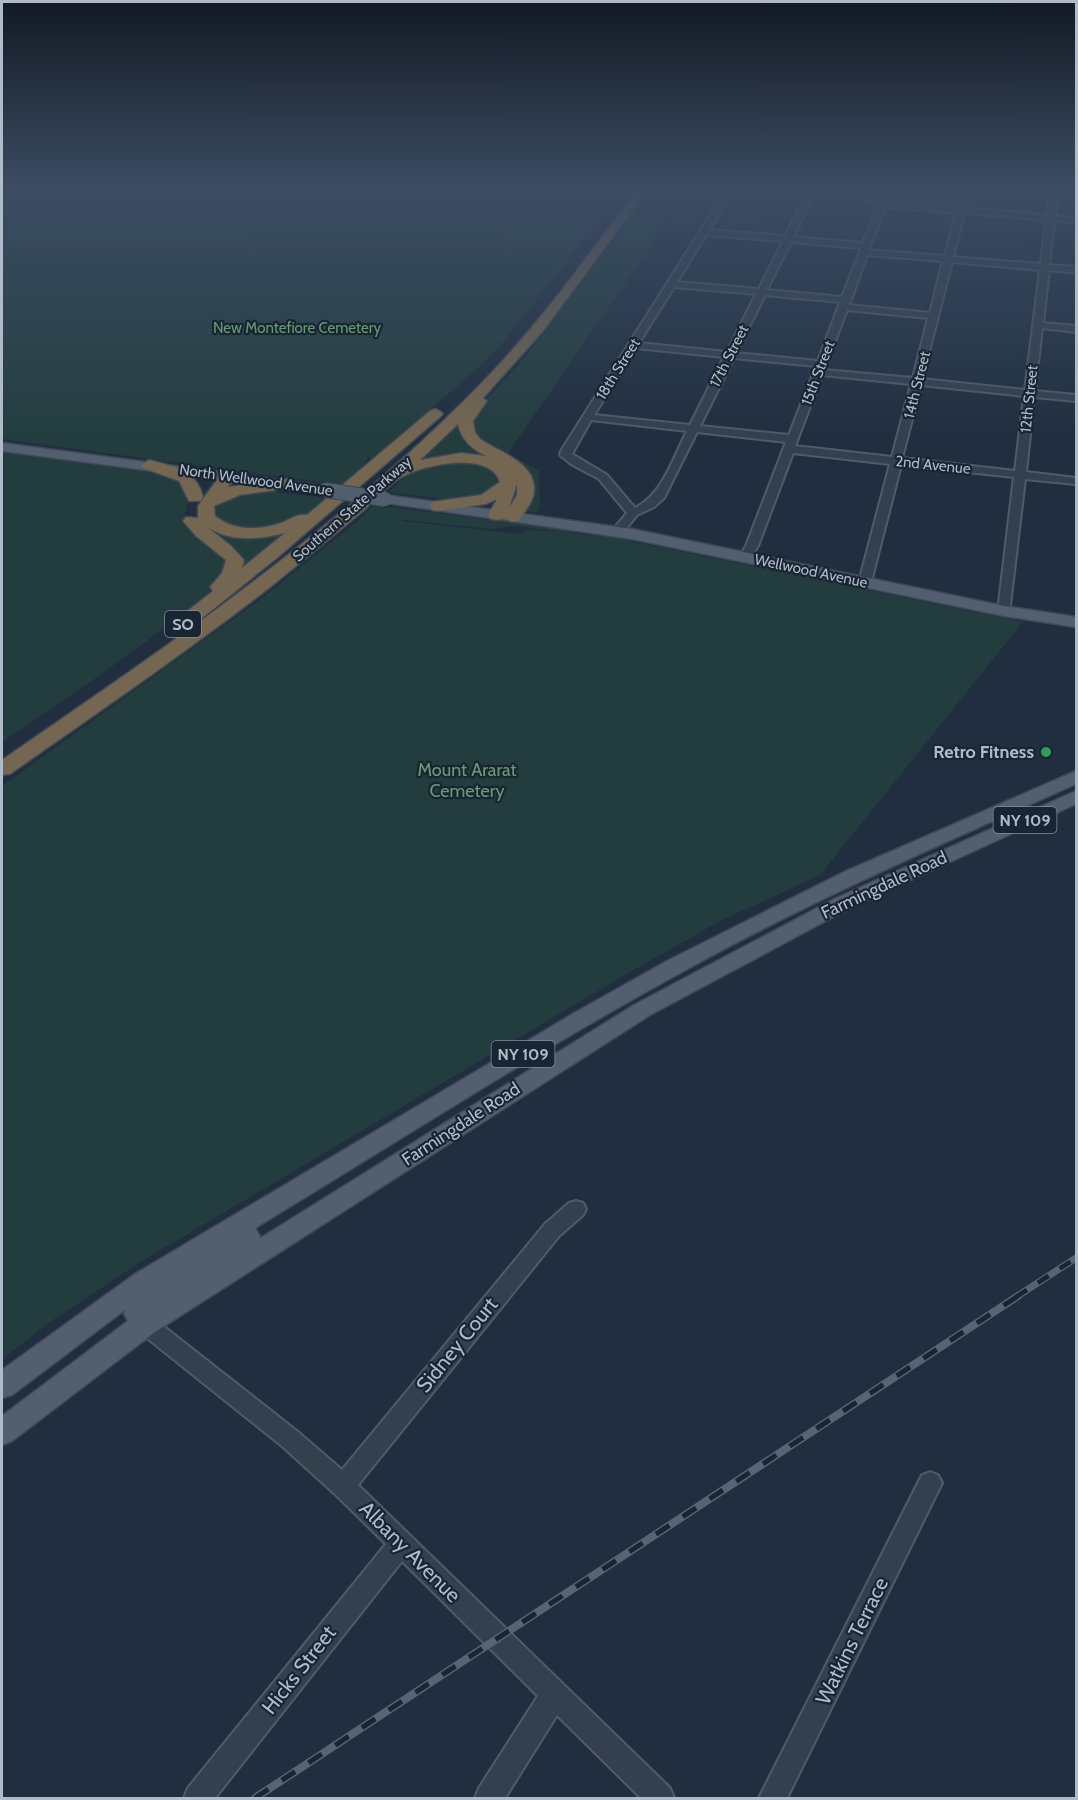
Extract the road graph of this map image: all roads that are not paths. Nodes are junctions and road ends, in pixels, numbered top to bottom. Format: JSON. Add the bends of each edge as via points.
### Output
{"nodes":[{"id":1,"x":567,"y":271,"type":"edge"},
{"id":2,"x":581,"y":271,"type":"edge"},
{"id":3,"x":680,"y":271,"type":"edge"},
{"id":4,"x":772,"y":271,"type":"edge"},
{"id":5,"x":856,"y":271,"type":"edge"},
{"id":6,"x":946,"y":271,"type":"edge"},
{"id":7,"x":1044,"y":271,"type":"edge"},
{"id":8,"x":672,"y":284,"type":"junction"},
{"id":9,"x":762,"y":292,"type":"junction"},
{"id":10,"x":844,"y":303,"type":"junction"},
{"id":11,"x":935,"y":316,"type":"junction"},
{"id":12,"x":1038,"y":325,"type":"junction"},
{"id":13,"x":1077,"y":329,"type":"edge"},
{"id":14,"x":633,"y":345,"type":"junction"},
{"id":15,"x":730,"y":355,"type":"junction"},
{"id":16,"x":492,"y":360,"type":"dead end"},
{"id":17,"x":819,"y":368,"type":"junction"},
{"id":18,"x":494,"y":378,"type":"junction"},
{"id":19,"x":917,"y":382,"type":"junction"},
{"id":20,"x":1029,"y":394,"type":"junction"},
{"id":21,"x":1077,"y":398,"type":"edge"},
{"id":22,"x":445,"y":404,"type":"dead end"},
{"id":23,"x":588,"y":417,"type":"junction"},
{"id":24,"x":693,"y":428,"type":"junction"},
{"id":25,"x":791,"y":444,"type":"junction"},
{"id":26,"x":2,"y":447,"type":"edge"},
{"id":27,"x":898,"y":462,"type":"junction"},
{"id":28,"x":149,"y":465,"type":"junction"},
{"id":29,"x":222,"y":475,"type":"junction"},
{"id":30,"x":1021,"y":475,"type":"junction"},
{"id":31,"x":1077,"y":481,"type":"edge"},
{"id":32,"x":509,"y":483,"type":"junction"},
{"id":33,"x":285,"y":484,"type":"junction"},
{"id":34,"x":370,"y":492,"type":"junction"},
{"id":35,"x":201,"y":500,"type":"junction"},
{"id":36,"x":438,"y":506,"type":"junction"},
{"id":37,"x":633,"y":513,"type":"junction"},
{"id":38,"x":505,"y":516,"type":"junction"},
{"id":39,"x":617,"y":532,"type":"junction"},
{"id":40,"x":745,"y":557,"type":"junction"},
{"id":41,"x":866,"y":582,"type":"junction"},
{"id":42,"x":1004,"y":610,"type":"junction"},
{"id":43,"x":199,"y":612,"type":"junction"},
{"id":44,"x":1077,"y":622,"type":"edge"},
{"id":45,"x":1077,"y":631,"type":"edge"},
{"id":46,"x":2,"y":752,"type":"edge"},
{"id":47,"x":2,"y":769,"type":"edge"},
{"id":48,"x":1077,"y":777,"type":"edge"},
{"id":49,"x":1077,"y":797,"type":"edge"},
{"id":50,"x":356,"y":1155,"type":"junction"},
{"id":51,"x":576,"y":1209,"type":"dead end"},
{"id":52,"x":145,"y":1324,"type":"junction"},
{"id":53,"x":2,"y":1386,"type":"edge"},
{"id":54,"x":2,"y":1432,"type":"edge"},
{"id":55,"x":930,"y":1483,"type":"dead end"},
{"id":56,"x":343,"y":1486,"type":"junction"},
{"id":57,"x":401,"y":1544,"type":"junction"},
{"id":58,"x":554,"y":1695,"type":"junction"},
{"id":59,"x":198,"y":1798,"type":"edge"},
{"id":60,"x":489,"y":1798,"type":"edge"},
{"id":61,"x":660,"y":1798,"type":"edge"},
{"id":62,"x":773,"y":1798,"type":"edge"}],
"edges":[{"from":1,"to":16,"type":"highway"},
{"from":2,"to":18,"type":"highway","name":"Southern State Parkway","number":"SO"},
{"from":3,"to":8,"type":"street","name":"18th Street"},
{"from":4,"to":9,"type":"street","name":"17th Street"},
{"from":5,"to":10,"type":"street","name":"15th Street"},
{"from":6,"to":11,"type":"street","name":"14th Street"},
{"from":7,"to":12,"type":"street","name":"12th Street"},
{"from":8,"to":9,"type":"street"},
{"from":8,"to":14,"type":"street","name":"18th Street"},
{"from":9,"to":10,"type":"street"},
{"from":9,"to":15,"type":"street","name":"17th Street"},
{"from":10,"to":11,"type":"street"},
{"from":10,"to":17,"type":"street","name":"15th Street"},
{"from":11,"to":19,"type":"street","name":"14th Street"},
{"from":12,"to":13,"type":"street"},
{"from":12,"to":20,"type":"street","name":"12th Street"},
{"from":14,"to":15,"type":"street"},
{"from":14,"to":23,"type":"street","name":"18th Street"},
{"from":15,"to":17,"type":"street"},
{"from":15,"to":24,"type":"street","name":"17th Street"},
{"from":17,"to":19,"type":"street"},
{"from":17,"to":25,"type":"street","name":"15th Street"},
{"from":18,"to":34,"type":"highway","name":"Southern State Parkway","number":"SO"},
{"from":18,"to":38,"type":"highway","via":[[468,414],[466,429],[472,441],[513,466],[523,477],[525,493]]},
{"from":19,"to":20,"type":"street"},
{"from":19,"to":27,"type":"street","name":"14th Street"},
{"from":20,"to":21,"type":"street"},
{"from":20,"to":30,"type":"street","name":"12th Street"},
{"from":22,"to":34,"type":"highway","name":"Southern State Parkway","number":"SO"},
{"from":23,"to":24,"type":"street","name":"2nd Avenue"},
{"from":23,"to":37,"type":"street","name":"18th Street","via":[[566,455],[603,477]]},
{"from":24,"to":25,"type":"street","name":"2nd Avenue"},
{"from":24,"to":37,"type":"street","name":"17th Street","via":[[658,498]]},
{"from":25,"to":27,"type":"street","name":"2nd Avenue"},
{"from":25,"to":40,"type":"street","name":"15th Street"},
{"from":26,"to":28,"type":"main road","name":"North Wellwood Avenue"},
{"from":27,"to":30,"type":"street","name":"2nd Avenue"},
{"from":27,"to":41,"type":"street","name":"14th Street"},
{"from":28,"to":29,"type":"main road","name":"North Wellwood Avenue"},
{"from":28,"to":35,"type":"highway","via":[[189,479]]},
{"from":29,"to":33,"type":"main road","name":"North Wellwood Avenue"},
{"from":29,"to":35,"type":"highway"},
{"from":30,"to":31,"type":"street","name":"2nd Avenue"},
{"from":30,"to":42,"type":"street","name":"12th Street"},
{"from":32,"to":34,"type":"highway","via":[[504,472],[490,464],[444,458],[411,467]]},
{"from":32,"to":36,"type":"highway","via":[[486,499]]},
{"from":32,"to":38,"type":"highway"},
{"from":33,"to":34,"type":"main road","name":"North Wellwood Avenue","bridge":true},
{"from":33,"to":35,"type":"highway","via":[[236,490]]},
{"from":34,"to":35,"type":"highway","via":[[267,532],[219,527],[207,518]]},
{"from":34,"to":36,"type":"main road","name":"North Wellwood Avenue"},
{"from":34,"to":43,"type":"highway","name":"Southern State Parkway","number":"SO"},
{"from":34,"to":47,"type":"highway","name":"Southern State Parkway","number":"SO","via":[[234,607]]},
{"from":35,"to":43,"type":"highway","via":[[190,508],[194,524],[231,555],[235,563],[229,577]]},
{"from":36,"to":38,"type":"main road","name":"North Wellwood Avenue"},
{"from":37,"to":39,"type":"street"},
{"from":38,"to":39,"type":"main road","name":"North Wellwood Avenue"},
{"from":39,"to":40,"type":"main road","name":"Wellwood Avenue"},
{"from":40,"to":41,"type":"main road","name":"Wellwood Avenue"},
{"from":41,"to":42,"type":"main road","name":"Wellwood Avenue"},
{"from":42,"to":44,"type":"main road"},
{"from":42,"to":45,"type":"main road"},
{"from":43,"to":46,"type":"highway","name":"Southern State Parkway","number":"SO","via":[[128,667]]},
{"from":48,"to":50,"type":"main road","name":"Farmingdale Road","number":"NY 109","via":[[851,877],[745,929],[584,1018]]},
{"from":49,"to":52,"type":"main road","name":"Farmingdale Road","number":"NY 109","via":[[841,904],[650,1006]]},
{"from":50,"to":52,"type":"main road","via":[[325,1183],[142,1303],[138,1314]]},
{"from":50,"to":53,"type":"main road","name":"Farmingdale Road","number":"NY 109","via":[[145,1282]]},
{"from":51,"to":56,"type":"street","name":"Sidney Court","via":[[552,1230]]},
{"from":52,"to":54,"type":"main road","name":"Farmingdale Road","number":"NY 109"},
{"from":52,"to":56,"type":"street","name":"Albany Avenue"},
{"from":55,"to":62,"type":"street","name":"Watkins Terrace"},
{"from":56,"to":57,"type":"street","name":"Albany Avenue"},
{"from":57,"to":58,"type":"street","name":"Albany Avenue"},
{"from":57,"to":59,"type":"street","name":"Hicks Street"},
{"from":58,"to":60,"type":"street"},
{"from":58,"to":61,"type":"street","name":"Albany Avenue"}]}
